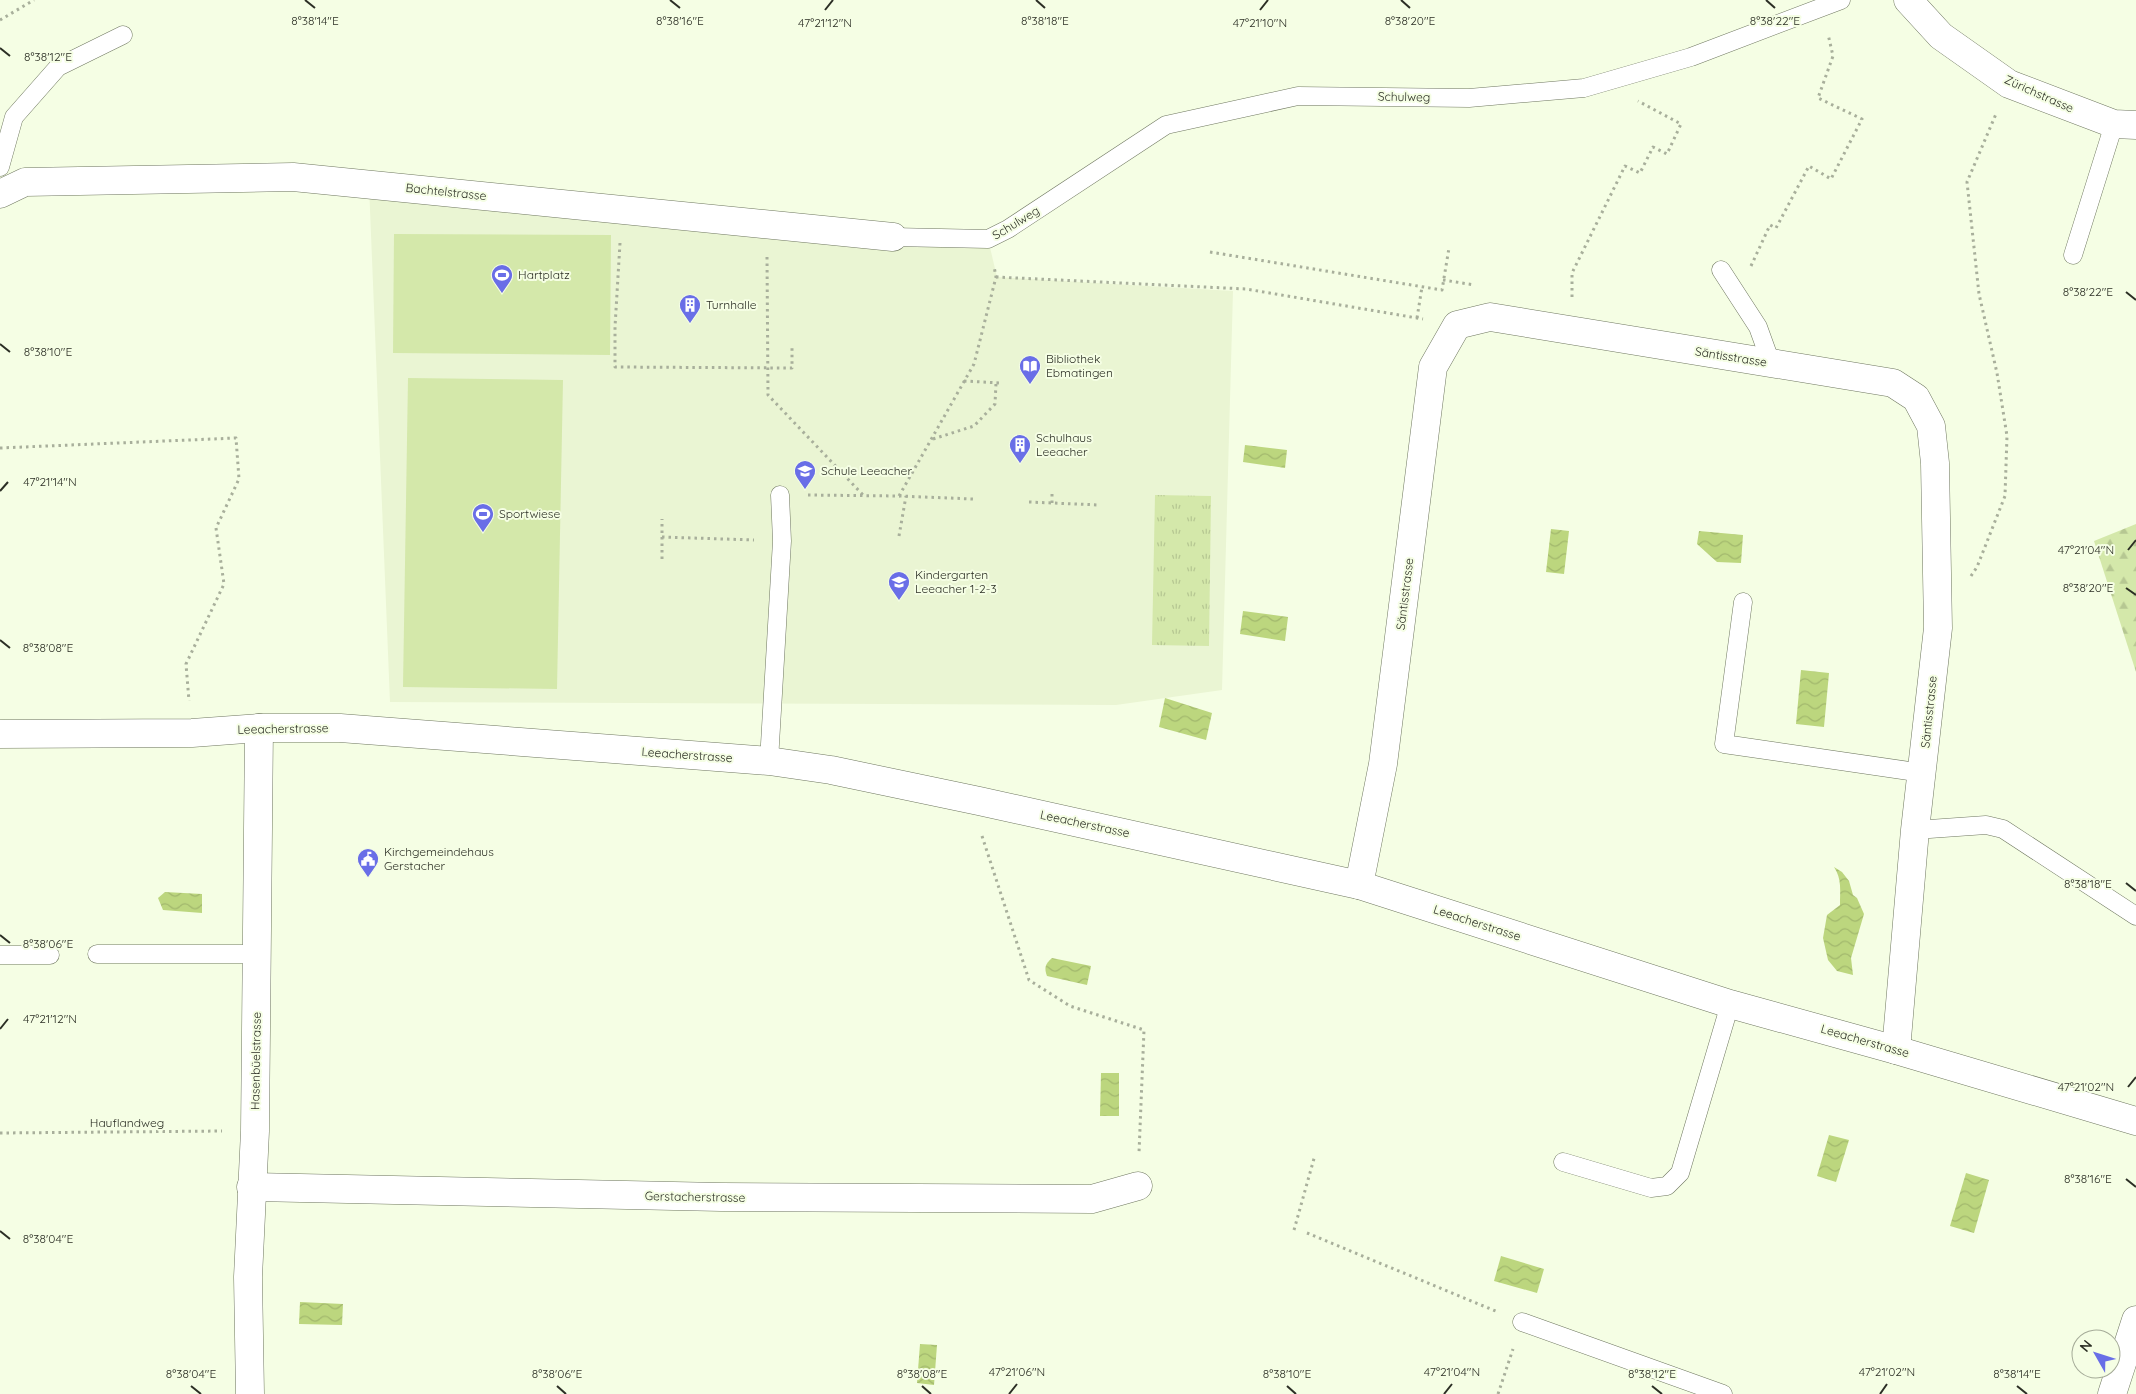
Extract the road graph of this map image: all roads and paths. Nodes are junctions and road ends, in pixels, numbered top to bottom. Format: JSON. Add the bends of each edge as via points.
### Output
{"nodes":[{"id":1,"x":34,"y":0,"type":"edge"},
{"id":2,"x":1841,"y":0,"type":"edge"},
{"id":3,"x":1908,"y":0,"type":"edge"},
{"id":4,"x":1823,"y":7,"type":"junction"},
{"id":5,"x":0,"y":20,"type":"edge"},
{"id":6,"x":123,"y":35,"type":"dead end"},
{"id":7,"x":1604,"y":84,"type":"junction"},
{"id":8,"x":2009,"y":84,"type":"junction"},
{"id":9,"x":2125,"y":125,"type":"edge"},
{"id":10,"x":0,"y":167,"type":"edge"},
{"id":11,"x":0,"y":194,"type":"edge"},
{"id":12,"x":622,"y":210,"type":"junction"},
{"id":13,"x":766,"y":224,"type":"junction"},
{"id":14,"x":893,"y":237,"type":"joint"},
{"id":15,"x":1449,"y":248,"type":"dead end"},
{"id":16,"x":1210,"y":252,"type":"dead end"},
{"id":17,"x":2073,"y":255,"type":"dead end"},
{"id":18,"x":1721,"y":270,"type":"dead end"},
{"id":19,"x":1422,"y":287,"type":"junction"},
{"id":20,"x":1738,"y":294,"type":"junction"},
{"id":21,"x":1417,"y":318,"type":"junction"},
{"id":22,"x":1457,"y":326,"type":"junction"},
{"id":23,"x":1571,"y":331,"type":"junction"},
{"id":24,"x":792,"y":344,"type":"dead end"},
{"id":25,"x":1771,"y":363,"type":"junction"},
{"id":26,"x":768,"y":368,"type":"junction"},
{"id":27,"x":964,"y":381,"type":"junction"},
{"id":28,"x":996,"y":383,"type":"junction"},
{"id":29,"x":1001,"y":383,"type":"dead end"},
{"id":30,"x":932,"y":439,"type":"junction"},
{"id":31,"x":0,"y":448,"type":"edge"},
{"id":32,"x":1052,"y":493,"type":"dead end"},
{"id":33,"x":780,"y":495,"type":"joint"},
{"id":34,"x":864,"y":496,"type":"junction"},
{"id":35,"x":899,"y":496,"type":"junction"},
{"id":36,"x":906,"y":496,"type":"junction"},
{"id":37,"x":973,"y":499,"type":"dead end"},
{"id":38,"x":1029,"y":502,"type":"dead end"},
{"id":39,"x":1052,"y":503,"type":"junction"},
{"id":40,"x":1100,"y":505,"type":"dead end"},
{"id":41,"x":662,"y":519,"type":"dead end"},
{"id":42,"x":899,"y":536,"type":"dead end"},
{"id":43,"x":662,"y":537,"type":"junction"},
{"id":44,"x":782,"y":541,"type":"junction"},
{"id":45,"x":1987,"y":542,"type":"dead end"},
{"id":46,"x":662,"y":559,"type":"dead end"},
{"id":47,"x":1743,"y":602,"type":"dead end"},
{"id":48,"x":258,"y":728,"type":"junction"},
{"id":49,"x":0,"y":734,"type":"edge"},
{"id":50,"x":192,"y":734,"type":"junction"},
{"id":51,"x":769,"y":761,"type":"junction"},
{"id":52,"x":1922,"y":773,"type":"junction"},
{"id":53,"x":979,"y":801,"type":"junction"},
{"id":54,"x":1916,"y":830,"type":"junction"},
{"id":55,"x":1359,"y":885,"type":"junction"},
{"id":56,"x":2136,"y":916,"type":"edge"},
{"id":57,"x":97,"y":954,"type":"dead end"},
{"id":58,"x":257,"y":954,"type":"junction"},
{"id":59,"x":0,"y":955,"type":"edge"},
{"id":60,"x":50,"y":955,"type":"dead end"},
{"id":61,"x":1730,"y":1004,"type":"junction"},
{"id":62,"x":1896,"y":1050,"type":"junction"},
{"id":63,"x":2136,"y":1121,"type":"edge"},
{"id":64,"x":255,"y":1131,"type":"junction"},
{"id":65,"x":0,"y":1133,"type":"edge"},
{"id":66,"x":1315,"y":1155,"type":"dead end"},
{"id":67,"x":1563,"y":1162,"type":"dead end"},
{"id":68,"x":1138,"y":1186,"type":"joint"},
{"id":69,"x":250,"y":1187,"type":"junction"},
{"id":70,"x":1294,"y":1230,"type":"dead end"},
{"id":71,"x":1307,"y":1233,"type":"dead end"},
{"id":72,"x":2136,"y":1320,"type":"edge"},
{"id":73,"x":1522,"y":1322,"type":"junction"},
{"id":74,"x":250,"y":1394,"type":"edge"},
{"id":75,"x":1498,"y":1394,"type":"edge"},
{"id":76,"x":1724,"y":1394,"type":"edge"},
{"id":77,"x":2112,"y":1394,"type":"edge"}],
"edges":[{"from":1,"to":5,"type":"path"},
{"from":2,"to":4,"type":"lane","name":"Schulweg"},
{"from":3,"to":8,"type":"street","name":"Zürichstrasse","via":[[1941,36]]},
{"from":4,"to":7,"type":"lane","name":"Schulweg","via":[[1691,58]]},
{"from":4,"to":20,"type":"path","via":[[1833,56],[1818,98],[1862,119],[1831,179],[1809,166],[1776,228],[1770,225]]},
{"from":6,"to":10,"type":"lane","via":[[58,67],[14,117]]},
{"from":7,"to":14,"type":"lane","name":"Schulweg","via":[[1470,98],[1298,96],[1166,125],[988,239]]},
{"from":7,"to":23,"type":"path","via":[[1681,124],[1667,154],[1653,147],[1640,173],[1625,166],[1572,273]]},
{"from":8,"to":9,"type":"street","name":"Zürichstrasse"},
{"from":8,"to":45,"type":"path","via":[[1967,182],[1979,294],[1997,372],[2007,436],[2005,496]]},
{"from":9,"to":17,"type":"lane"},
{"from":11,"to":12,"type":"street","name":"Bachtelstrasse","via":[[25,182],[293,177]]},
{"from":12,"to":13,"type":"street","name":"Bachtelstrasse"},
{"from":12,"to":26,"type":"path","via":[[614,327],[615,367]]},
{"from":13,"to":14,"type":"street","name":"Bachtelstrasse"},
{"from":13,"to":26,"type":"path"},
{"from":15,"to":19,"type":"path","via":[[1442,290]]},
{"from":16,"to":19,"type":"path"},
{"from":18,"to":20,"type":"lane"},
{"from":19,"to":21,"type":"path"},
{"from":20,"to":25,"type":"lane","via":[[1758,328]]},
{"from":21,"to":22,"type":"path"},
{"from":21,"to":27,"type":"path","via":[[1246,289],[996,277],[974,364]]},
{"from":22,"to":23,"type":"street","name":"Säntisstrasse","via":[[1490,317]]},
{"from":22,"to":55,"type":"street","name":"Säntisstrasse","via":[[1433,367],[1383,764]]},
{"from":23,"to":25,"type":"street","name":"Säntisstrasse"},
{"from":24,"to":26,"type":"path","via":[[792,368]]},
{"from":25,"to":52,"type":"street","name":"Säntisstrasse","via":[[1893,383],[1916,398],[1930,426],[1935,464],[1938,628]]},
{"from":26,"to":34,"type":"path","via":[[768,395]]},
{"from":27,"to":28,"type":"path"},
{"from":27,"to":30,"type":"path"},
{"from":28,"to":29,"type":"path"},
{"from":28,"to":30,"type":"path","via":[[995,404],[974,426]]},
{"from":30,"to":35,"type":"path"},
{"from":31,"to":50,"type":"path","via":[[236,438],[239,479],[216,528],[224,584],[186,664]]},
{"from":32,"to":39,"type":"path"},
{"from":33,"to":34,"type":"path"},
{"from":33,"to":44,"type":"lane"},
{"from":34,"to":35,"type":"path"},
{"from":35,"to":36,"type":"path"},
{"from":36,"to":37,"type":"path"},
{"from":36,"to":42,"type":"path"},
{"from":38,"to":39,"type":"path"},
{"from":39,"to":40,"type":"path"},
{"from":41,"to":43,"type":"path"},
{"from":43,"to":44,"type":"path"},
{"from":43,"to":46,"type":"path"},
{"from":44,"to":51,"type":"lane"},
{"from":47,"to":52,"type":"lane","via":[[1724,744]]},
{"from":48,"to":50,"type":"street","name":"Leeacherstrasse"},
{"from":48,"to":51,"type":"street","name":"Leeacherstrasse","via":[[340,728]]},
{"from":48,"to":58,"type":"street","name":"Hasenbüelstrasse"},
{"from":49,"to":50,"type":"street","name":"Leeacherstrasse"},
{"from":51,"to":53,"type":"street","name":"Leeacherstrasse","via":[[831,770]]},
{"from":52,"to":54,"type":"street","name":"Säntisstrasse"},
{"from":53,"to":55,"type":"street","name":"Leeacherstrasse"},
{"from":53,"to":68,"type":"path","via":[[982,840],[1029,980],[1070,1006],[1144,1030]]},
{"from":54,"to":56,"type":"lane","via":[[1986,825],[2003,829]]},
{"from":54,"to":62,"type":"street","name":"Säntisstrasse"},
{"from":55,"to":61,"type":"street","name":"Leeacherstrasse"},
{"from":57,"to":58,"type":"lane"},
{"from":58,"to":64,"type":"street","name":"Hasenbüelstrasse"},
{"from":59,"to":60,"type":"lane"},
{"from":61,"to":62,"type":"street","name":"Leeacherstrasse"},
{"from":61,"to":67,"type":"lane","via":[[1680,1173],[1667,1186],[1651,1188]]},
{"from":62,"to":63,"type":"street","name":"Leeacherstrasse"},
{"from":64,"to":65,"type":"path","name":"Hauflandweg"},
{"from":64,"to":69,"type":"street","name":"Hasenbüelstrasse"},
{"from":66,"to":70,"type":"path"},
{"from":68,"to":69,"type":"street","name":"Gerstacherstrasse","via":[[1092,1199],[701,1197]]},
{"from":69,"to":74,"type":"street","name":"Hasenbüelstrasse"},
{"from":71,"to":73,"type":"path"},
{"from":72,"to":77,"type":"street"},
{"from":73,"to":75,"type":"path"},
{"from":73,"to":76,"type":"lane"}]}
